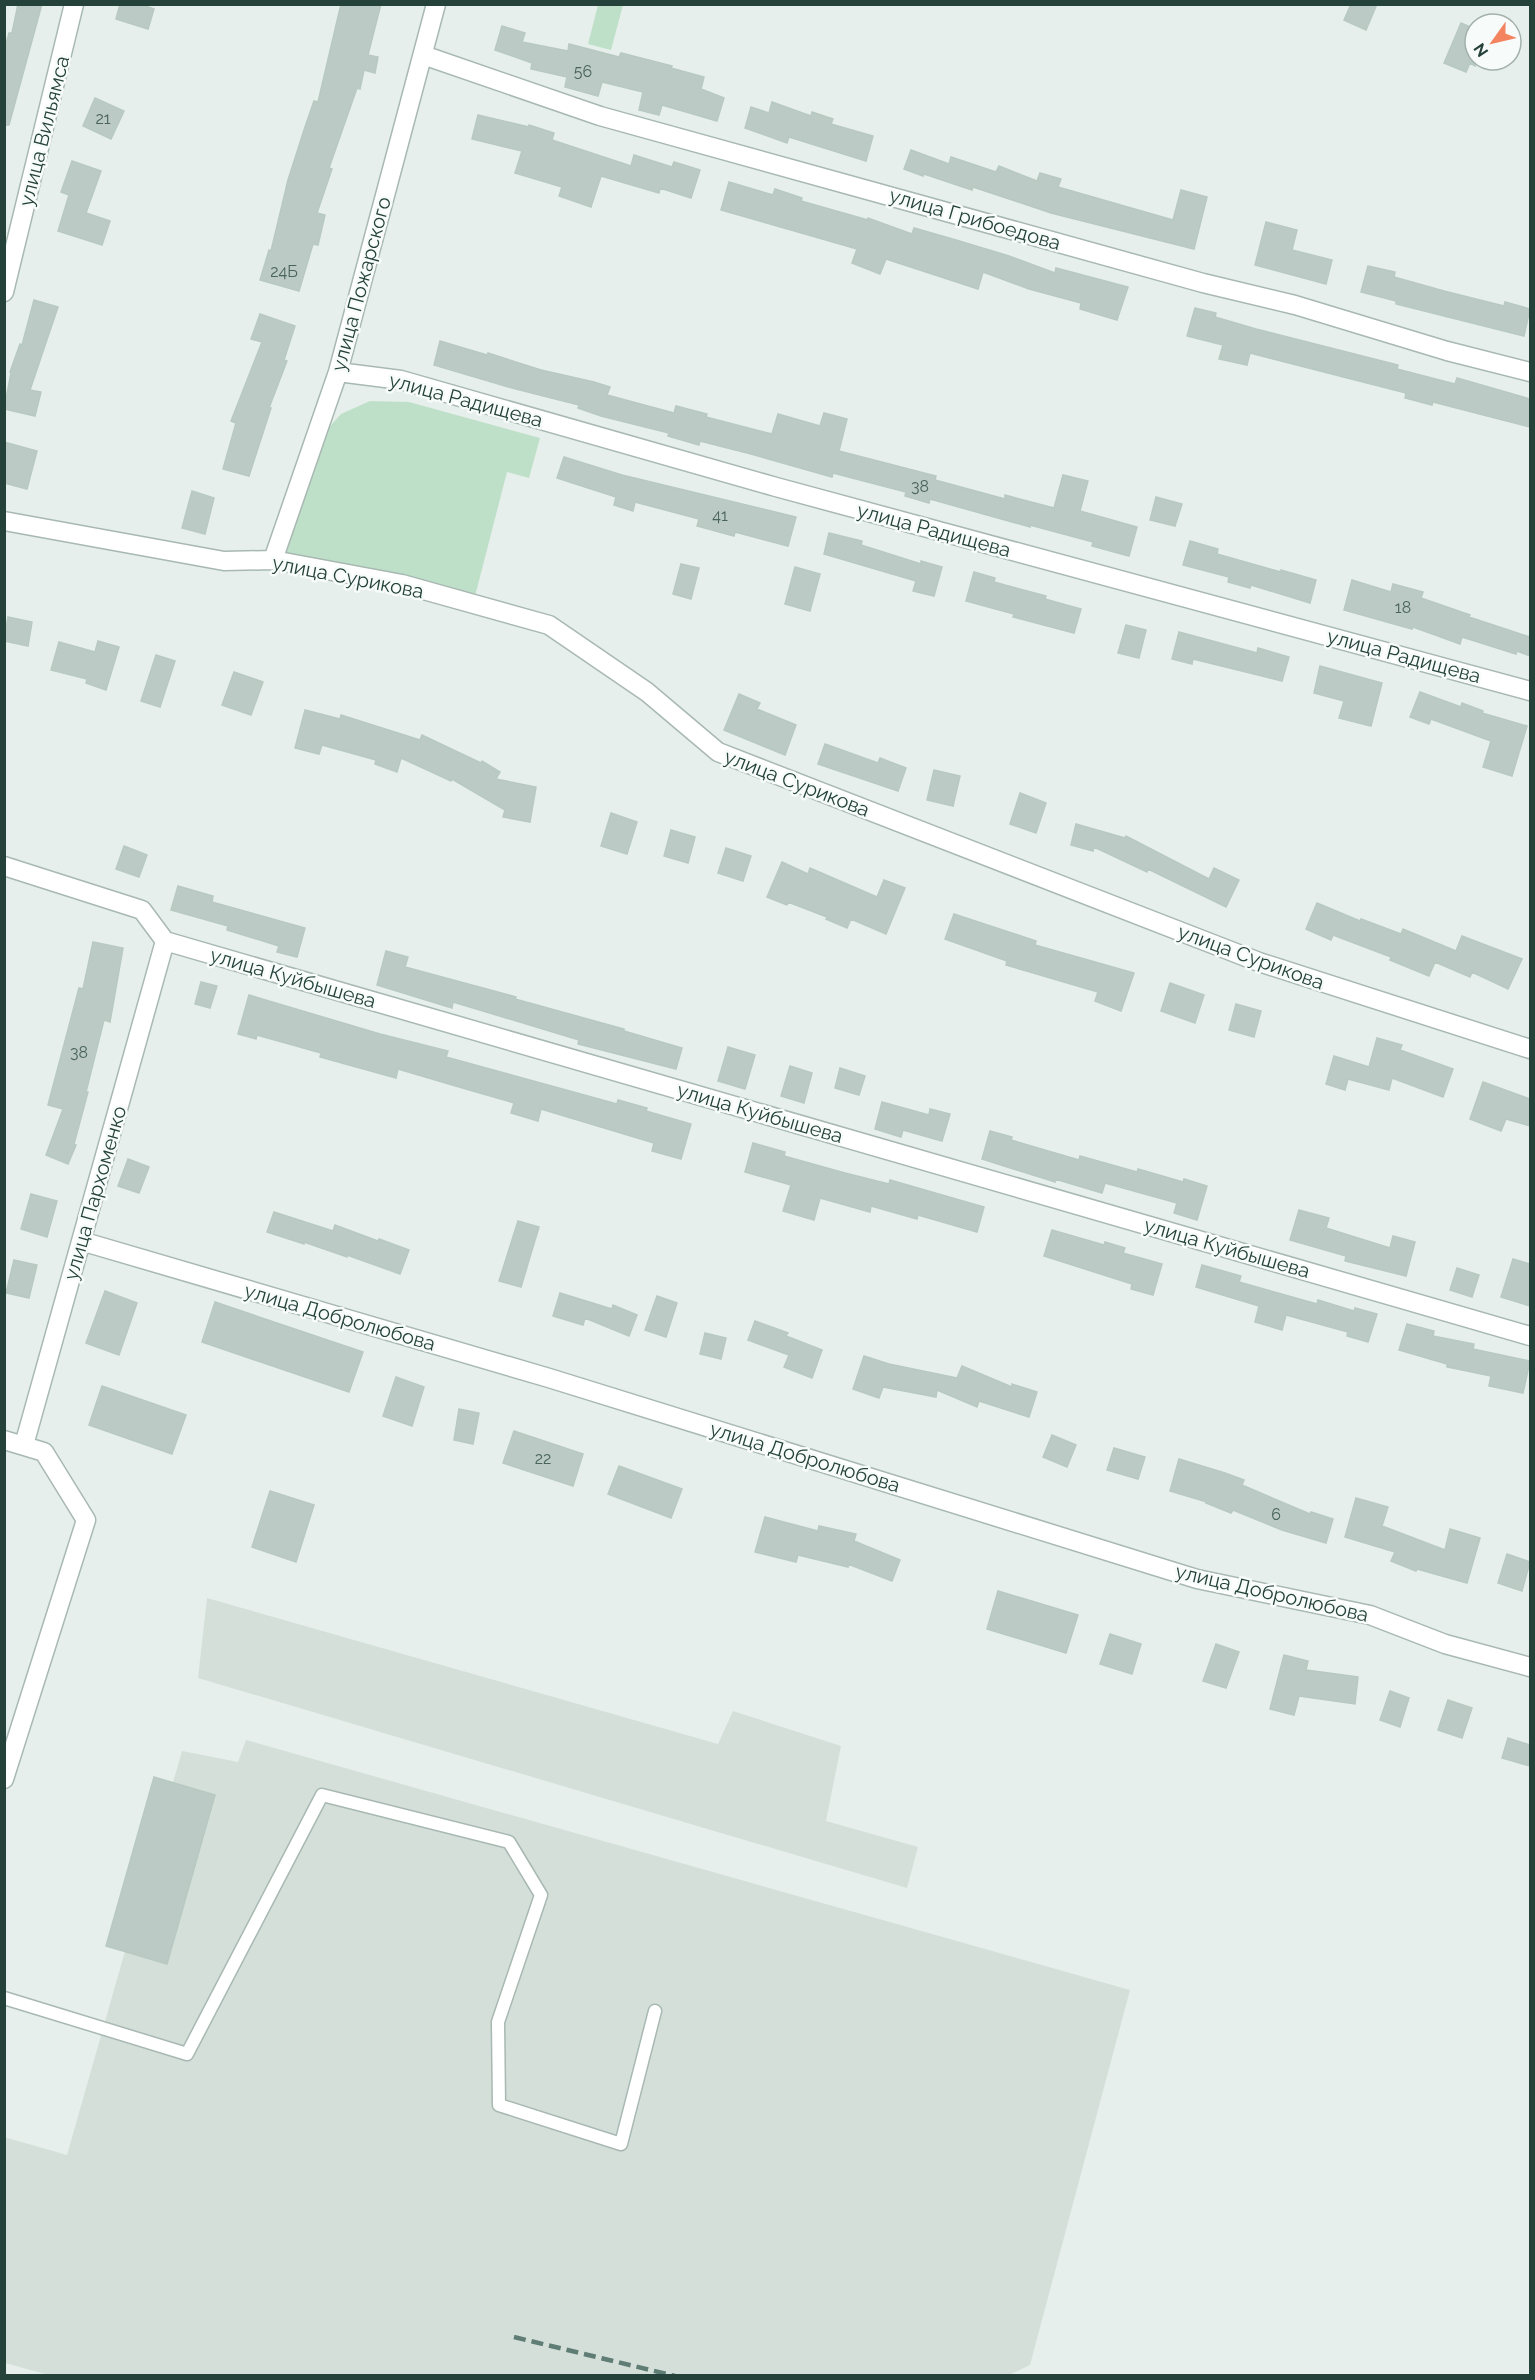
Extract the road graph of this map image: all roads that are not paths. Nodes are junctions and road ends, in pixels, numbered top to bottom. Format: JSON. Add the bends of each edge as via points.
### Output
{"nodes":[{"id":1,"x":74,"y":4,"type":"edge"},
{"id":2,"x":436,"y":4,"type":"edge"},
{"id":3,"x":423,"y":55,"type":"junction"},
{"id":4,"x":4,"y":292,"type":"edge"},
{"id":5,"x":338,"y":372,"type":"junction"},
{"id":6,"x":1530,"y":372,"type":"edge"},
{"id":7,"x":4,"y":521,"type":"edge"},
{"id":8,"x":273,"y":560,"type":"junction"},
{"id":9,"x":1530,"y":691,"type":"edge"},
{"id":10,"x":4,"y":866,"type":"edge"},
{"id":11,"x":165,"y":941,"type":"junction"},
{"id":12,"x":1530,"y":1049,"type":"edge"},
{"id":13,"x":81,"y":1241,"type":"junction"},
{"id":14,"x":1530,"y":1336,"type":"edge"},
{"id":15,"x":4,"y":1440,"type":"edge"},
{"id":16,"x":24,"y":1445,"type":"junction"},
{"id":17,"x":1530,"y":1667,"type":"edge"},
{"id":18,"x":6,"y":1771,"type":"edge"},
{"id":19,"x":4,"y":1998,"type":"edge"},
{"id":20,"x":655,"y":2011,"type":"dead end"}],
"edges":[{"from":1,"to":4,"type":"street","name":"улица Вильямса"},
{"from":2,"to":3,"type":"street","name":"улица Пожарского"},
{"from":3,"to":5,"type":"street","name":"улица Пожарского"},
{"from":3,"to":6,"type":"street","name":"улица Грибоедова","via":[[600,116]]},
{"from":5,"to":8,"type":"street","name":"улица Пожарского"},
{"from":5,"to":9,"type":"street","name":"улица Радищева","via":[[401,380],[776,488]]},
{"from":7,"to":8,"type":"street","name":"улица Сурикова","via":[[224,561]]},
{"from":8,"to":12,"type":"street","name":"улица Сурикова","via":[[402,584],[549,625],[646,692],[718,752],[1258,962]]},
{"from":10,"to":11,"type":"street","via":[[142,910]]},
{"from":11,"to":13,"type":"street","name":"улица Пархоменко"},
{"from":11,"to":14,"type":"street","name":"улица Куйбышева"},
{"from":13,"to":16,"type":"street","name":"улица Пархоменко"},
{"from":13,"to":17,"type":"street","name":"улица Добролюбова","via":[[549,1377],[1197,1579],[1370,1615],[1445,1644]]},
{"from":15,"to":16,"type":"street"},
{"from":16,"to":18,"type":"street","via":[[44,1452],[86,1520]]},
{"from":19,"to":20,"type":"lane","via":[[187,2054],[322,1796],[509,1842],[541,1895],[498,2022],[499,2105],[621,2144]]}]}
